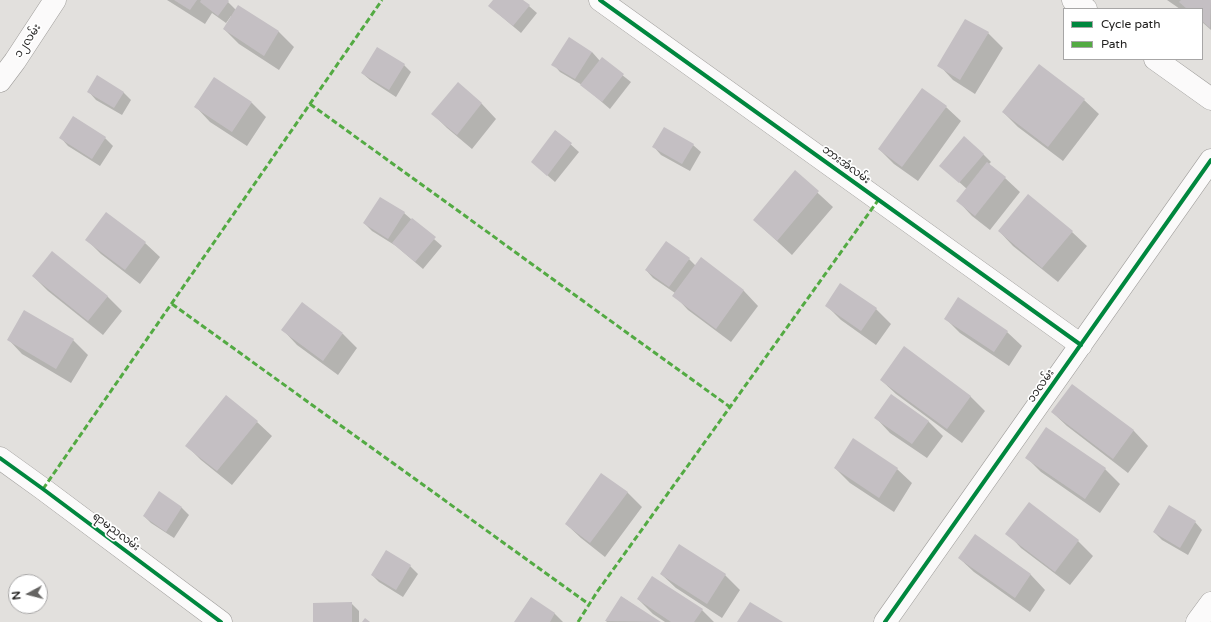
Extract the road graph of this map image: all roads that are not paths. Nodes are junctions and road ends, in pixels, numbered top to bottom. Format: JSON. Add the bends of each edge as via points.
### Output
{"nodes":[{"id":1,"x":55,"y":0,"type":"edge"},
{"id":2,"x":600,"y":0,"type":"edge"},
{"id":3,"x":1073,"y":0,"type":"edge"},
{"id":4,"x":1085,"y":8,"type":"edge"},
{"id":5,"x":1156,"y":60,"type":"edge"},
{"id":6,"x":0,"y":81,"type":"edge"},
{"id":7,"x":1211,"y":99,"type":"edge"},
{"id":8,"x":1211,"y":160,"type":"edge"},
{"id":9,"x":1081,"y":345,"type":"junction"},
{"id":10,"x":0,"y":458,"type":"edge"},
{"id":11,"x":1211,"y":603,"type":"edge"},
{"id":12,"x":221,"y":622,"type":"edge"},
{"id":13,"x":885,"y":622,"type":"edge"},
{"id":14,"x":1197,"y":622,"type":"edge"}],
"edges":[{"from":1,"to":6,"type":"street","name":"၁၂လမ်း"},
{"from":2,"to":9,"type":"street","name":"ဘားအံလမ်း"},
{"from":3,"to":4,"type":"street"},
{"from":5,"to":7,"type":"street"},
{"from":8,"to":9,"type":"street","name":"၁၁လမ်း"},
{"from":9,"to":13,"type":"street","name":"၁၁လမ်း"},
{"from":10,"to":12,"type":"street","name":"ရာမညလမ်း"},
{"from":11,"to":14,"type":"street"}]}
